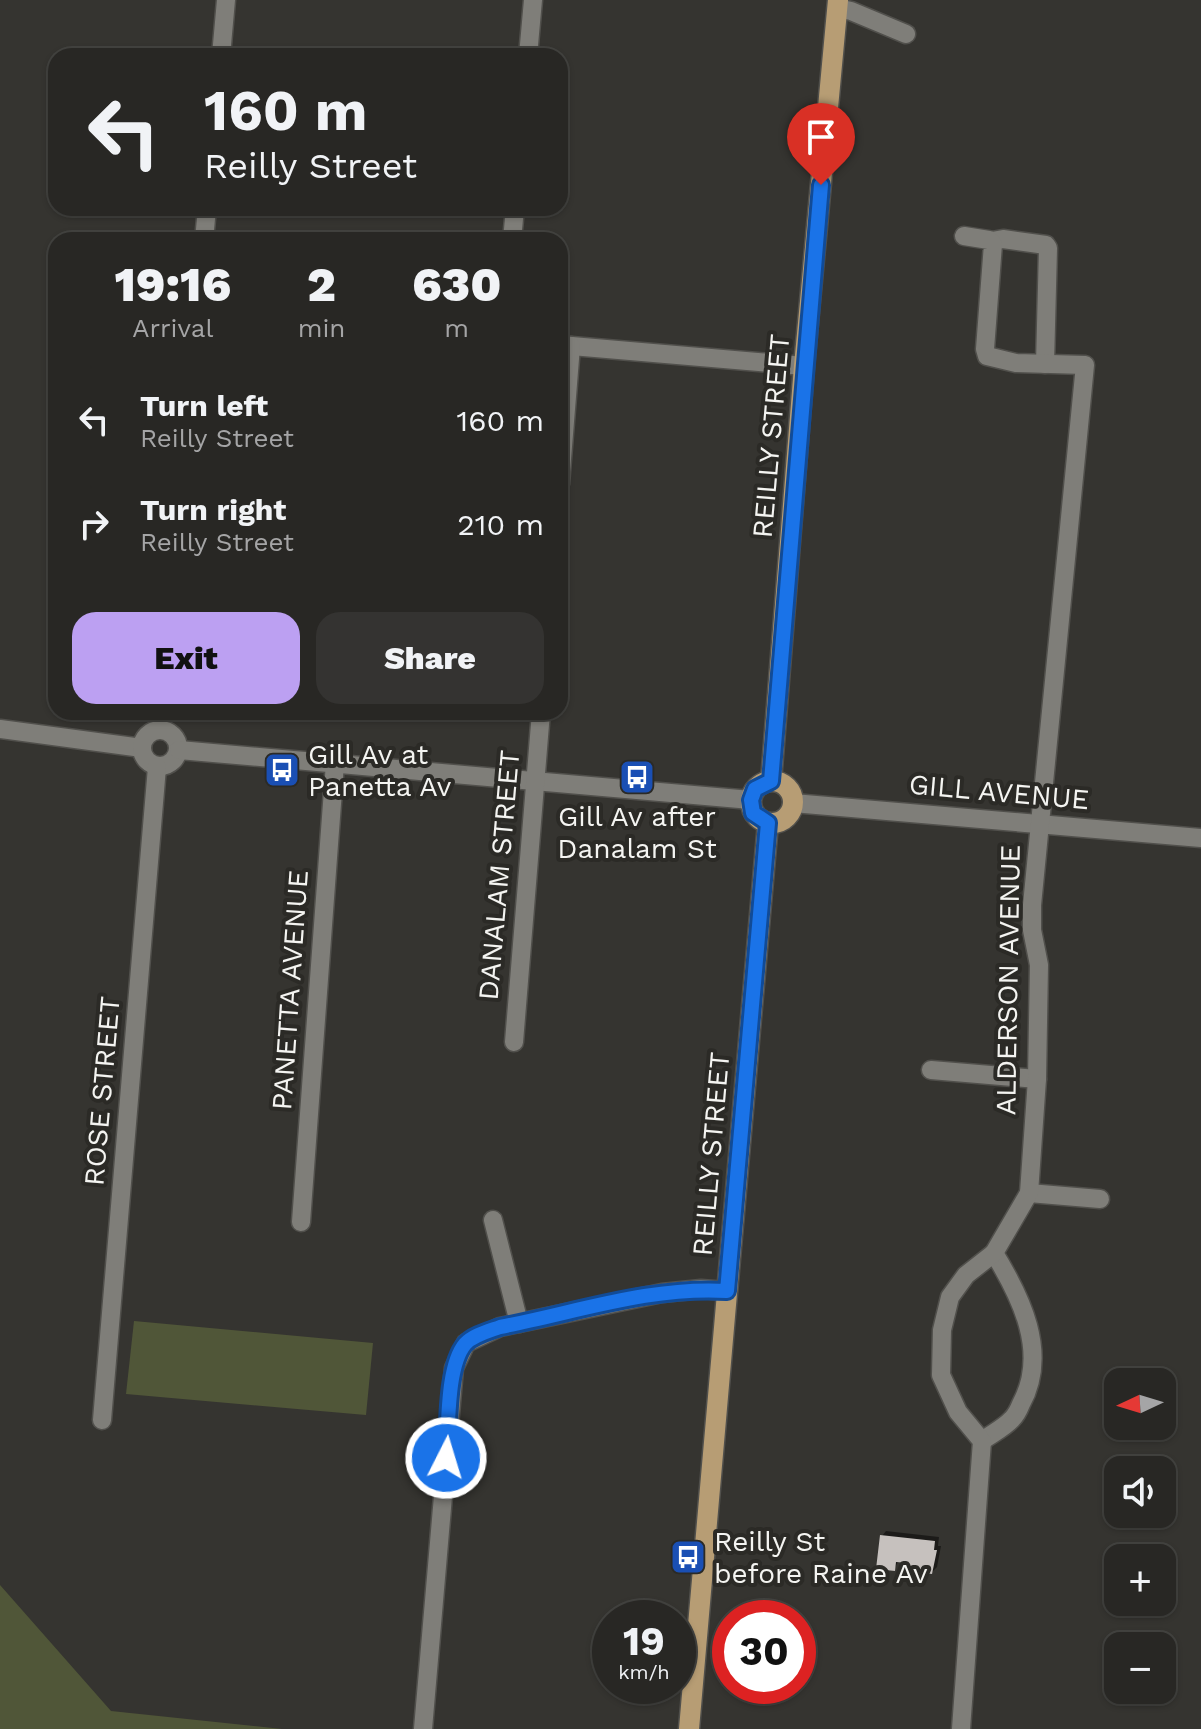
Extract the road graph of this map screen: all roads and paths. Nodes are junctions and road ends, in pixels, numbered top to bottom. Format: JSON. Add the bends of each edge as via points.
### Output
{"nodes":[{"id":1,"x":226,"y":0,"type":"edge"},
{"id":2,"x":533,"y":0,"type":"edge"},
{"id":3,"x":837,"y":4,"type":"edge"},
{"id":4,"x":906,"y":34,"type":"dead end"},
{"id":5,"x":222,"y":48,"type":"edge"},
{"id":6,"x":529,"y":48,"type":"edge"},
{"id":7,"x":964,"y":236,"type":"dead end"},
{"id":8,"x":992,"y":241,"type":"junction"},
{"id":9,"x":568,"y":345,"type":"edge"},
{"id":10,"x":1045,"y":364,"type":"junction"},
{"id":11,"x":804,"y":366,"type":"junction"},
{"id":12,"x":540,"y":720,"type":"edge"},
{"id":13,"x":162,"y":721,"type":"edge"},
{"id":14,"x":0,"y":729,"type":"edge"},
{"id":15,"x":142,"y":748,"type":"junction"},
{"id":16,"x":179,"y":750,"type":"junction"},
{"id":17,"x":335,"y":763,"type":"junction"},
{"id":18,"x":157,"y":767,"type":"junction"},
{"id":19,"x":535,"y":781,"type":"junction"},
{"id":20,"x":771,"y":781,"type":"junction"},
{"id":21,"x":751,"y":800,"type":"junction"},
{"id":22,"x":793,"y":803,"type":"junction"},
{"id":23,"x":768,"y":823,"type":"junction"},
{"id":24,"x":1039,"y":824,"type":"junction"},
{"id":25,"x":1201,"y":838,"type":"edge"},
{"id":26,"x":514,"y":1042,"type":"dead end"},
{"id":27,"x":931,"y":1070,"type":"dead end"},
{"id":28,"x":1037,"y":1079,"type":"junction"},
{"id":29,"x":1029,"y":1193,"type":"junction"},
{"id":30,"x":1100,"y":1199,"type":"dead end"},
{"id":31,"x":493,"y":1220,"type":"dead end"},
{"id":32,"x":301,"y":1222,"type":"dead end"},
{"id":33,"x":994,"y":1253,"type":"junction"},
{"id":34,"x":727,"y":1291,"type":"junction"},
{"id":35,"x":519,"y":1323,"type":"junction"},
{"id":36,"x":102,"y":1420,"type":"dead end"},
{"id":37,"x":982,"y":1441,"type":"junction"},
{"id":38,"x":423,"y":1729,"type":"edge"},
{"id":39,"x":689,"y":1729,"type":"edge"},
{"id":40,"x":961,"y":1729,"type":"edge"}],
"edges":[{"from":1,"to":5,"type":"street"},
{"from":2,"to":6,"type":"street"},
{"from":3,"to":4,"type":"street"},
{"from":3,"to":11,"type":"main road","name":"REILLY STREET"},
{"from":7,"to":8,"type":"street"},
{"from":8,"to":10,"type":"street","via":[[1046,245]]},
{"from":8,"to":10,"type":"street","via":[[987,356]]},
{"from":9,"to":11,"type":"street"},
{"from":10,"to":24,"type":"street","name":"ALDERSON AVENUE","via":[[1085,365]]},
{"from":11,"to":20,"type":"main road","name":"REILLY STREET"},
{"from":12,"to":19,"type":"street","name":"DANALAM STREET"},
{"from":13,"to":15,"type":"street"},
{"from":13,"to":16,"type":"street"},
{"from":14,"to":15,"type":"street"},
{"from":15,"to":18,"type":"street","via":[[146,760]]},
{"from":16,"to":17,"type":"street"},
{"from":16,"to":18,"type":"street","via":[[174,761]]},
{"from":17,"to":19,"type":"street"},
{"from":17,"to":32,"type":"street","name":"PANETTA AVENUE"},
{"from":18,"to":36,"type":"street","name":"ROSE STREET"},
{"from":19,"to":21,"type":"street"},
{"from":19,"to":26,"type":"street","name":"DANALAM STREET"},
{"from":20,"to":21,"type":"main road","via":[[755,789]]},
{"from":20,"to":22,"type":"main road","via":[[784,785]]},
{"from":21,"to":23,"type":"main road","via":[[753,813]]},
{"from":22,"to":23,"type":"main road","via":[[788,816]]},
{"from":22,"to":24,"type":"street","name":"GILL AVENUE"},
{"from":23,"to":34,"type":"main road","name":"REILLY STREET"},
{"from":24,"to":25,"type":"street","name":"GILL AVENUE"},
{"from":24,"to":28,"type":"street","name":"ALDERSON AVENUE","via":[[1032,905],[1039,965]]},
{"from":27,"to":28,"type":"street"},
{"from":28,"to":29,"type":"street","name":"ALDERSON AVENUE"},
{"from":29,"to":30,"type":"street"},
{"from":29,"to":33,"type":"street","name":"ALDERSON AVENUE"},
{"from":31,"to":35,"type":"street"},
{"from":33,"to":37,"type":"street","via":[[1022,1305],[1032,1337],[1032,1368],[1029,1390],[1013,1419]]},
{"from":33,"to":37,"type":"street","name":"ALDERSON AVENUE","via":[[966,1275],[950,1297],[942,1330],[941,1375],[958,1412]]},
{"from":34,"to":35,"type":"street","via":[[662,1293]]},
{"from":34,"to":39,"type":"main road","name":"REILLY STREET"},
{"from":35,"to":38,"type":"street","via":[[466,1343],[454,1368]]},
{"from":37,"to":40,"type":"street"}]}
